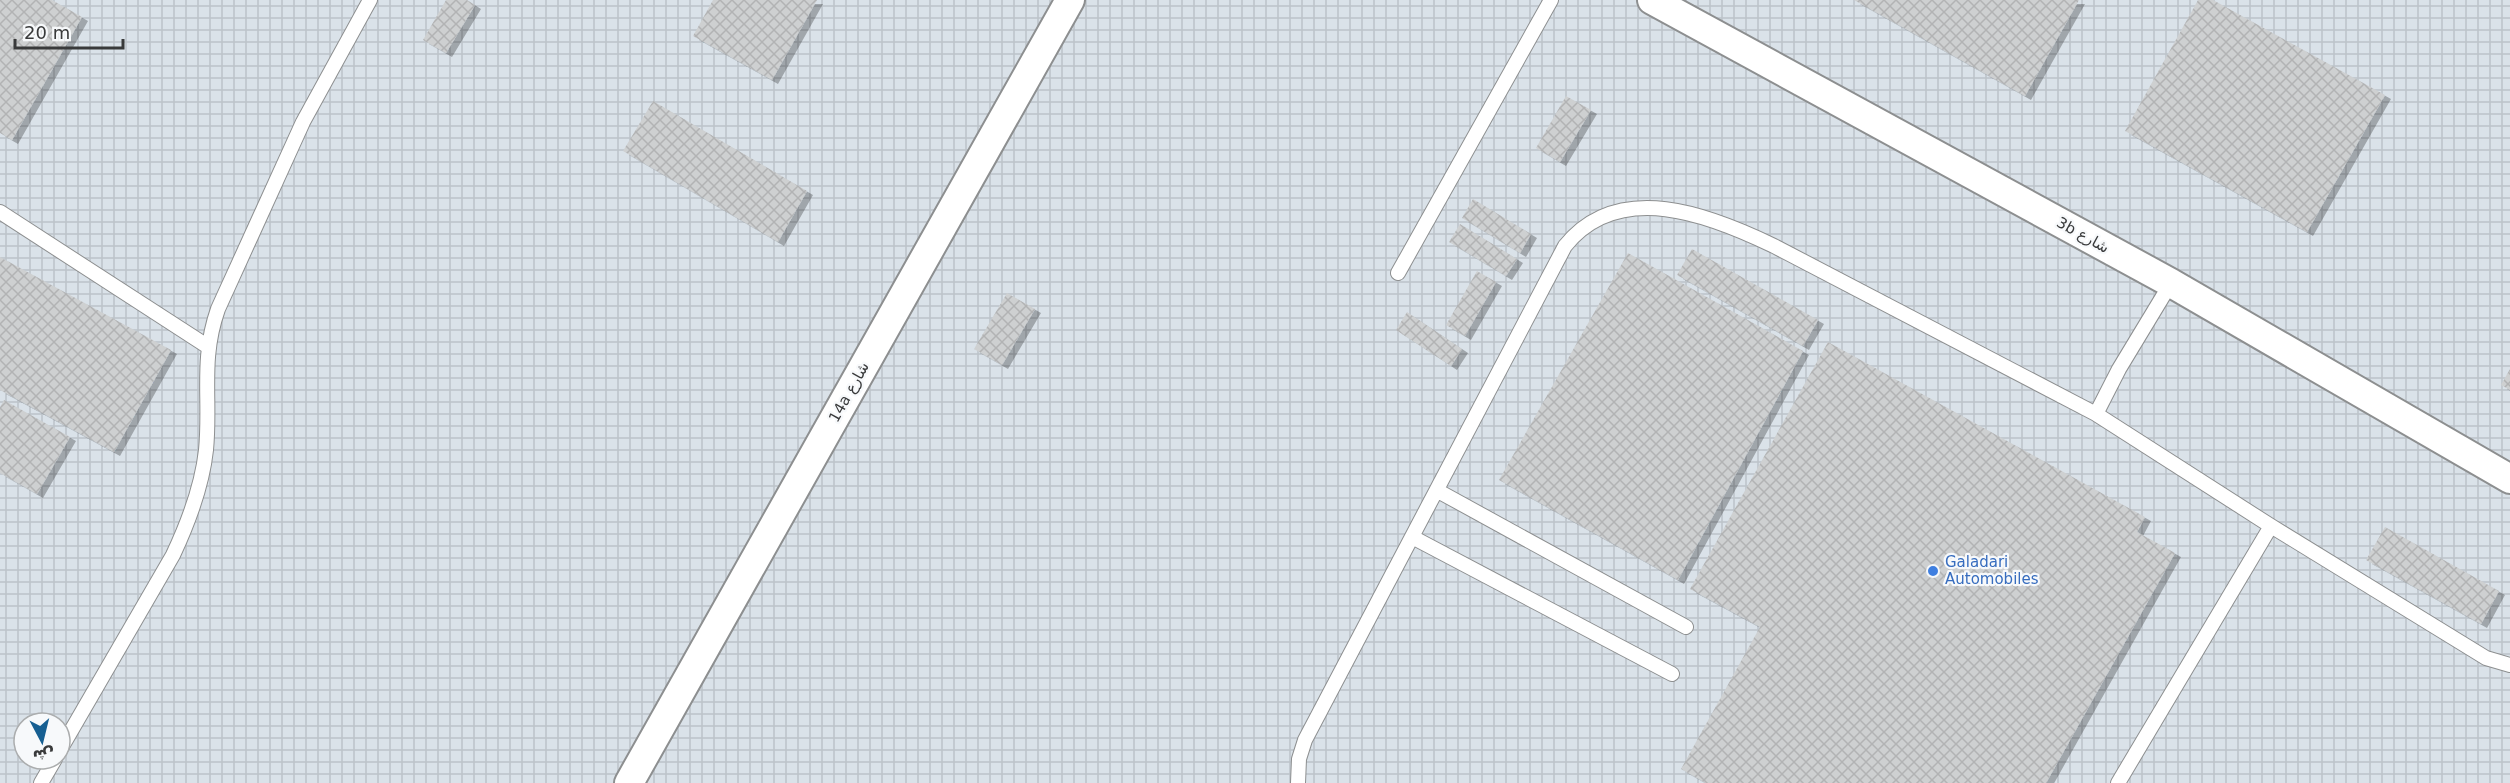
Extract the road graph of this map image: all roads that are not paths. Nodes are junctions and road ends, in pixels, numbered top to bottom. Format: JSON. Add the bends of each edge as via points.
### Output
{"nodes":[{"id":1,"x":370,"y":0,"type":"edge"},
{"id":2,"x":1070,"y":0,"type":"edge"},
{"id":3,"x":1551,"y":0,"type":"edge"},
{"id":4,"x":1652,"y":0,"type":"edge"},
{"id":5,"x":0,"y":212,"type":"edge"},
{"id":6,"x":1398,"y":273,"type":"dead end"},
{"id":7,"x":2171,"y":283,"type":"junction"},
{"id":8,"x":207,"y":346,"type":"junction"},
{"id":9,"x":2096,"y":414,"type":"junction"},
{"id":10,"x":2510,"y":479,"type":"edge"},
{"id":11,"x":1438,"y":491,"type":"junction"},
{"id":12,"x":2271,"y":526,"type":"junction"},
{"id":13,"x":1414,"y":538,"type":"junction"},
{"id":14,"x":1686,"y":627,"type":"dead end"},
{"id":15,"x":2510,"y":665,"type":"edge"},
{"id":16,"x":1672,"y":674,"type":"dead end"},
{"id":17,"x":72,"y":729,"type":"edge"},
{"id":18,"x":629,"y":783,"type":"edge"},
{"id":19,"x":1298,"y":783,"type":"edge"},
{"id":20,"x":2118,"y":783,"type":"edge"}],
"edges":[{"from":1,"to":8,"type":"lane","via":[[285,160],[218,309]]},
{"from":2,"to":18,"type":"street","name":"14a شارع"},
{"from":3,"to":6,"type":"lane"},
{"from":4,"to":7,"type":"street","name":"3b شارع"},
{"from":5,"to":8,"type":"lane"},
{"from":7,"to":9,"type":"lane"},
{"from":7,"to":10,"type":"street","name":"3b شارع"},
{"from":8,"to":17,"type":"lane","via":[[206,451],[188,522],[173,555]]},
{"from":9,"to":11,"type":"lane","via":[[1736,228],[1665,209],[1628,208],[1593,219],[1565,246]]},
{"from":9,"to":12,"type":"lane"},
{"from":11,"to":13,"type":"lane"},
{"from":11,"to":14,"type":"lane"},
{"from":12,"to":15,"type":"lane","via":[[2486,658]]},
{"from":12,"to":20,"type":"lane"},
{"from":13,"to":16,"type":"lane"},
{"from":13,"to":19,"type":"lane","via":[[1305,740]]}]}
